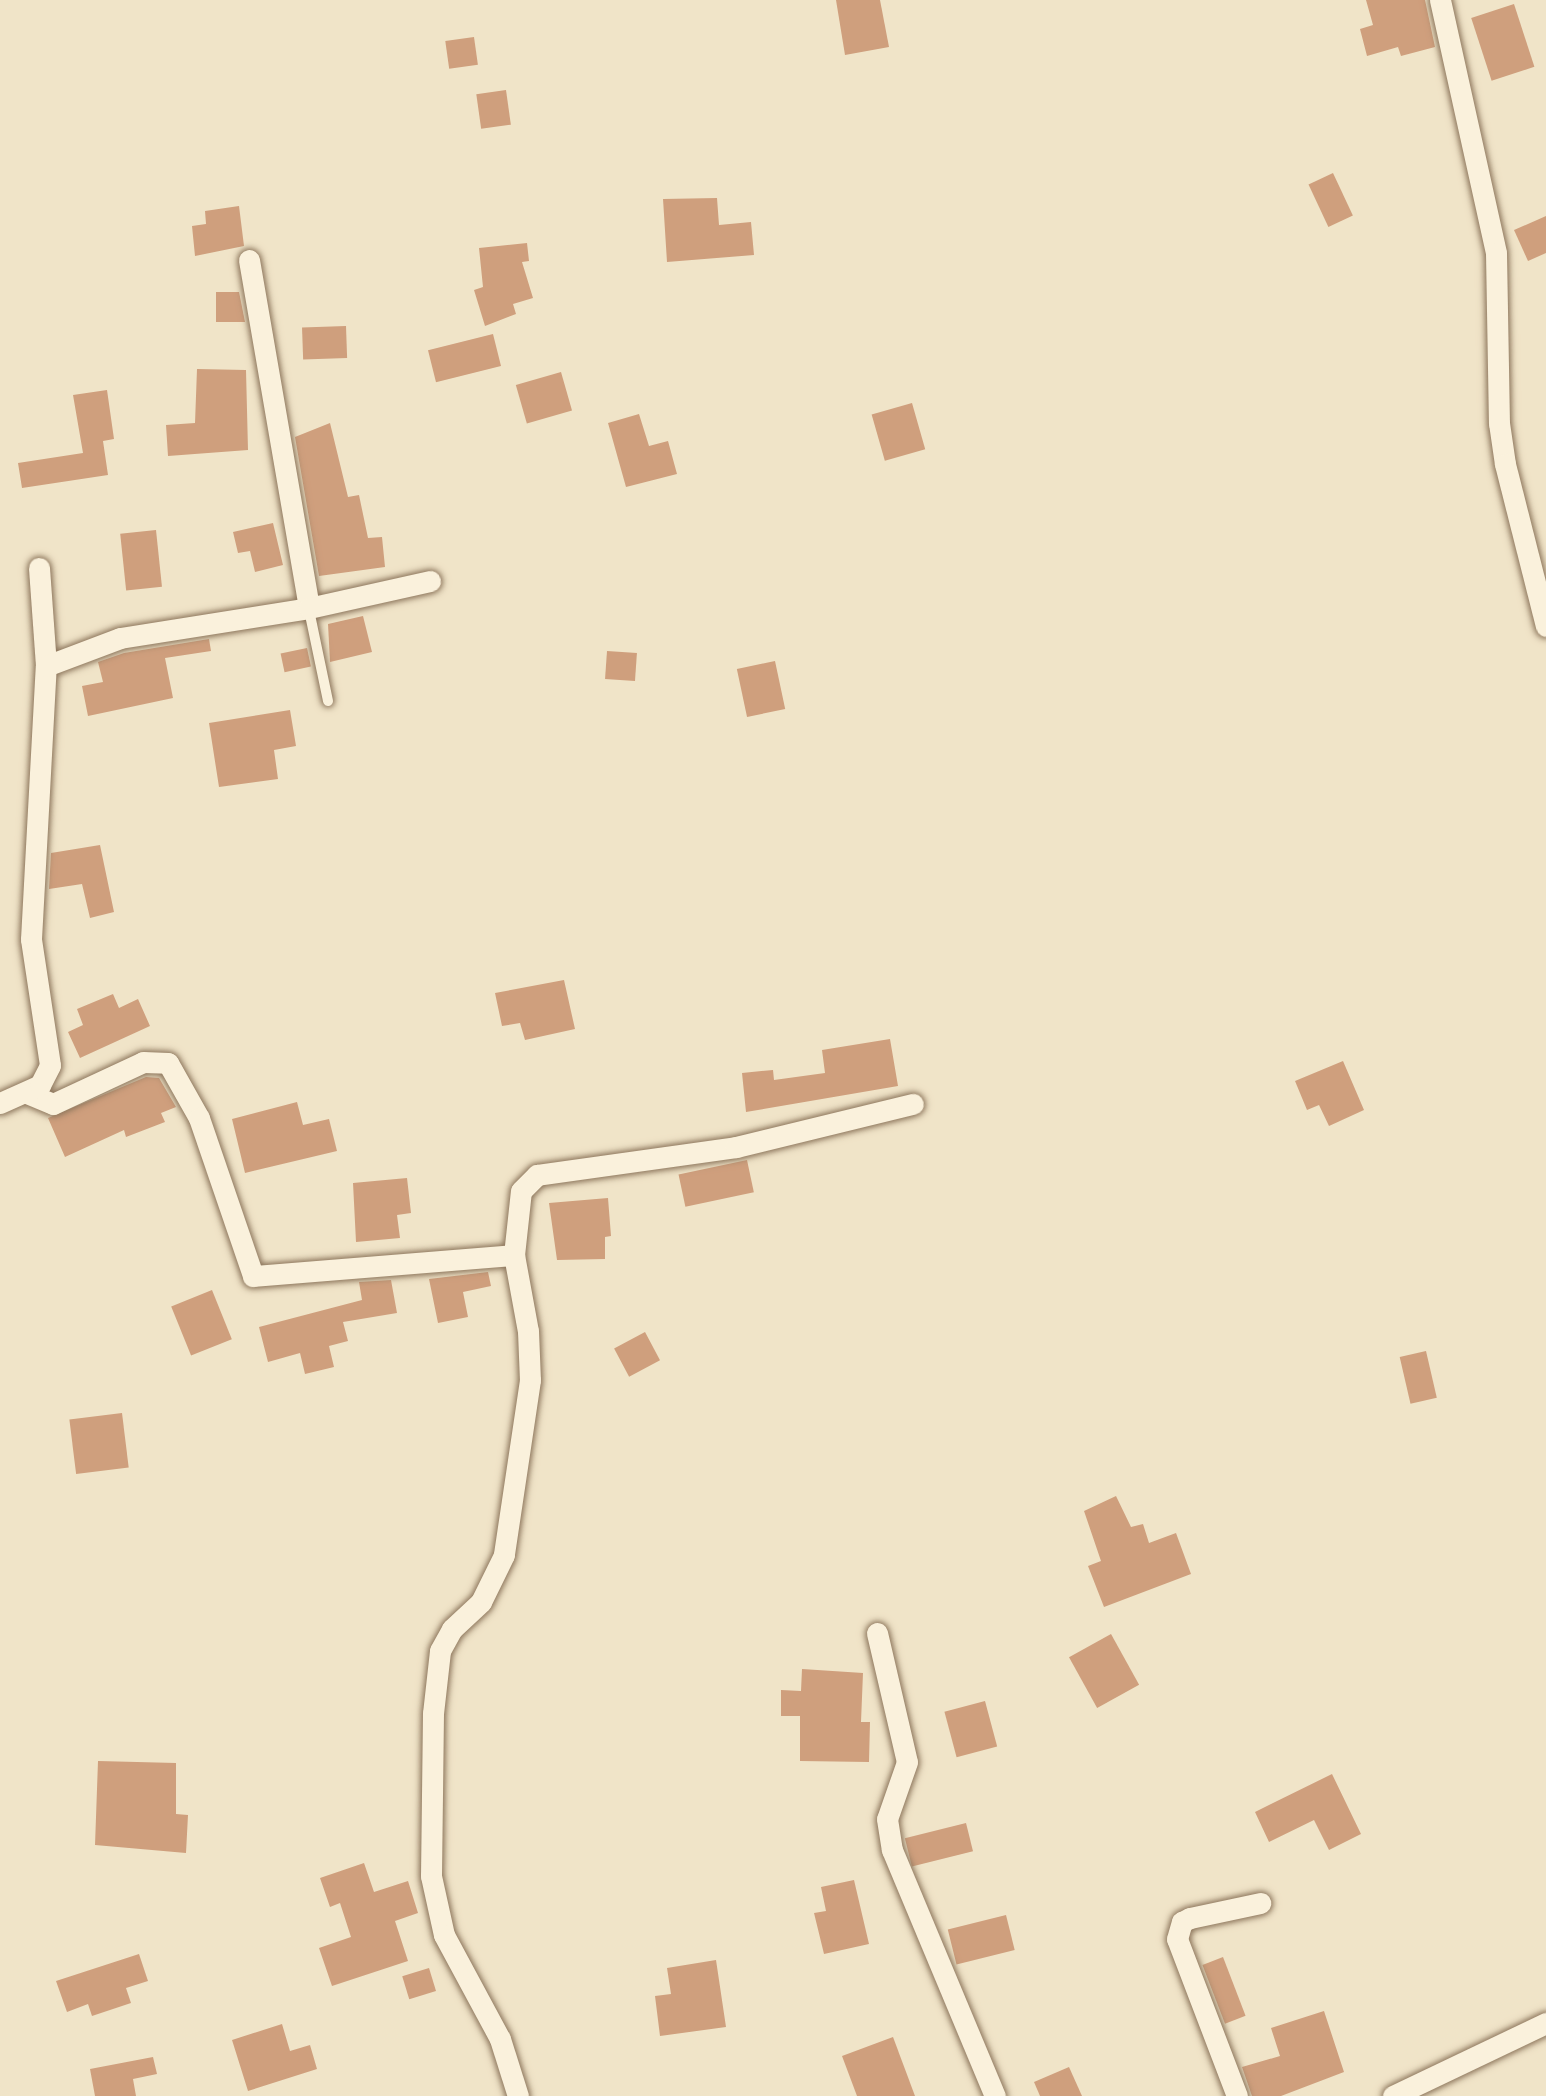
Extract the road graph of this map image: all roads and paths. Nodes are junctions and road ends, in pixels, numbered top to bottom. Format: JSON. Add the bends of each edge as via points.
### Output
{"nodes":[{"id":1,"x":1441,"y":0,"type":"edge"},
{"id":2,"x":249,"y":260,"type":"dead end"},
{"id":3,"x":39,"y":568,"type":"dead end"},
{"id":4,"x":430,"y":580,"type":"dead end"},
{"id":5,"x":309,"y":608,"type":"junction"},
{"id":6,"x":1546,"y":626,"type":"edge"},
{"id":7,"x":46,"y":666,"type":"junction"},
{"id":8,"x":328,"y":700,"type":"dead end"},
{"id":9,"x":27,"y":1094,"type":"junction"},
{"id":10,"x":0,"y":1103,"type":"edge"},
{"id":11,"x":914,"y":1104,"type":"dead end"},
{"id":12,"x":514,"y":1255,"type":"junction"},
{"id":13,"x":877,"y":1633,"type":"dead end"},
{"id":14,"x":1260,"y":1903,"type":"dead end"},
{"id":15,"x":1546,"y":2023,"type":"edge"},
{"id":16,"x":518,"y":2096,"type":"edge"},
{"id":17,"x":995,"y":2096,"type":"edge"},
{"id":18,"x":1237,"y":2096,"type":"edge"},
{"id":19,"x":1393,"y":2096,"type":"edge"}],
"edges":[{"from":1,"to":6,"type":"street","via":[[1496,253],[1505,464]]},
{"from":2,"to":5,"type":"street"},
{"from":3,"to":7,"type":"street"},
{"from":4,"to":5,"type":"street"},
{"from":5,"to":7,"type":"street","via":[[120,638]]},
{"from":5,"to":8,"type":"lane"},
{"from":7,"to":9,"type":"street","via":[[31,939],[51,1049],[46,1076]]},
{"from":9,"to":10,"type":"street"},
{"from":9,"to":12,"type":"street","via":[[53,1104],[143,1062],[168,1063],[199,1118],[253,1276]]},
{"from":11,"to":12,"type":"street","via":[[736,1147],[537,1174],[520,1191]]},
{"from":12,"to":16,"type":"street","via":[[530,1380],[504,1556],[481,1601],[440,1651],[431,1876],[444,1935],[500,2039]]},
{"from":13,"to":17,"type":"street","via":[[907,1762],[887,1831]]},
{"from":14,"to":18,"type":"street","via":[[1190,1918],[1178,1940]]},
{"from":15,"to":19,"type":"street"}]}
